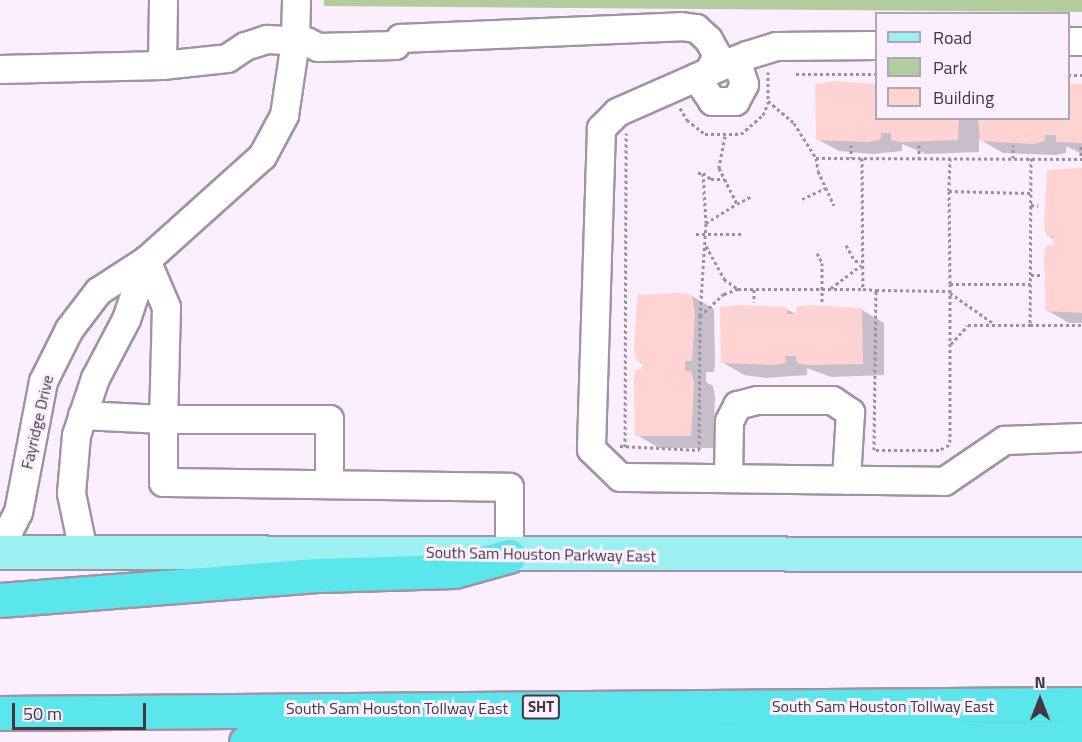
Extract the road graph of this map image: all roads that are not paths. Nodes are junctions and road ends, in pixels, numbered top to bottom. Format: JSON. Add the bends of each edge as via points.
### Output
{"nodes":[{"id":1,"x":163,"y":0,"type":"edge"},
{"id":2,"x":296,"y":0,"type":"edge"},
{"id":3,"x":301,"y":41,"type":"junction"},
{"id":4,"x":875,"y":45,"type":"edge"},
{"id":5,"x":736,"y":59,"type":"junction"},
{"id":6,"x":162,"y":65,"type":"junction"},
{"id":7,"x":0,"y":69,"type":"edge"},
{"id":8,"x":702,"y":74,"type":"junction"},
{"id":9,"x":146,"y":260,"type":"junction"},
{"id":10,"x":82,"y":415,"type":"junction"},
{"id":11,"x":163,"y":419,"type":"junction"},
{"id":12,"x":1082,"y":437,"type":"edge"},
{"id":13,"x":728,"y":478,"type":"junction"},
{"id":14,"x":846,"y":480,"type":"junction"},
{"id":15,"x":329,"y":484,"type":"junction"},
{"id":16,"x":0,"y":547,"type":"edge"},
{"id":17,"x":83,"y":550,"type":"junction"},
{"id":18,"x":0,"y":552,"type":"edge"},
{"id":19,"x":1082,"y":554,"type":"edge"},
{"id":20,"x":509,"y":556,"type":"junction"},
{"id":21,"x":0,"y":600,"type":"edge"},
{"id":22,"x":1082,"y":705,"type":"edge"},
{"id":23,"x":0,"y":713,"type":"edge"},
{"id":24,"x":1082,"y":737,"type":"edge"},
{"id":25,"x":246,"y":742,"type":"edge"}],
"edges":[{"from":1,"to":6,"type":"street"},
{"from":2,"to":3,"type":"street","name":"Fayridge Drive"},
{"from":3,"to":6,"type":"street","via":[[267,39],[245,46],[228,58]]},
{"from":3,"to":8,"type":"street","via":[[311,33],[395,31],[400,38],[681,26],[696,28],[717,55]]},
{"from":3,"to":9,"type":"street","name":"Fayridge Drive","via":[[284,115],[262,156]]},
{"from":4,"to":5,"type":"street","via":[[776,46]]},
{"from":5,"to":8,"type":"street"},
{"from":5,"to":8,"type":"street","via":[[744,84],[735,101],[712,101]]},
{"from":6,"to":7,"type":"street"},
{"from":8,"to":13,"type":"street","via":[[617,112],[601,128],[591,445],[605,466],[620,477]]},
{"from":9,"to":10,"type":"street","name":"Fayridge Drive","via":[[126,319],[95,378]]},
{"from":9,"to":11,"type":"street","via":[[166,308]]},
{"from":9,"to":16,"type":"street","name":"Fayridge Drive","via":[[98,291],[69,329],[43,381],[18,512]]},
{"from":10,"to":11,"type":"street"},
{"from":10,"to":17,"type":"street","name":"Fayridge Drive","via":[[76,435],[71,493]]},
{"from":11,"to":15,"type":"street","via":[[163,482]]},
{"from":11,"to":15,"type":"street","via":[[329,419]]},
{"from":12,"to":14,"type":"street","via":[[1004,440],[944,481]]},
{"from":13,"to":14,"type":"street"},
{"from":13,"to":14,"type":"street","via":[[729,421],[737,405],[757,400],[832,400],[850,412]]},
{"from":15,"to":20,"type":"street","via":[[509,487]]},
{"from":17,"to":18,"type":"main road","name":"South Sam Houston Parkway East"},
{"from":17,"to":20,"type":"main road","name":"South Sam Houston Parkway East","via":[[453,551]]},
{"from":19,"to":20,"type":"main road","name":"South Sam Houston Parkway East"},
{"from":20,"to":21,"type":"highway","via":[[454,571],[309,576]]},
{"from":22,"to":23,"type":"highway","name":"South Sam Houston Tollway East","number":"SHT"},
{"from":24,"to":25,"type":"highway","name":"South Sam Houston Tollway East","number":"SHT"}]}
